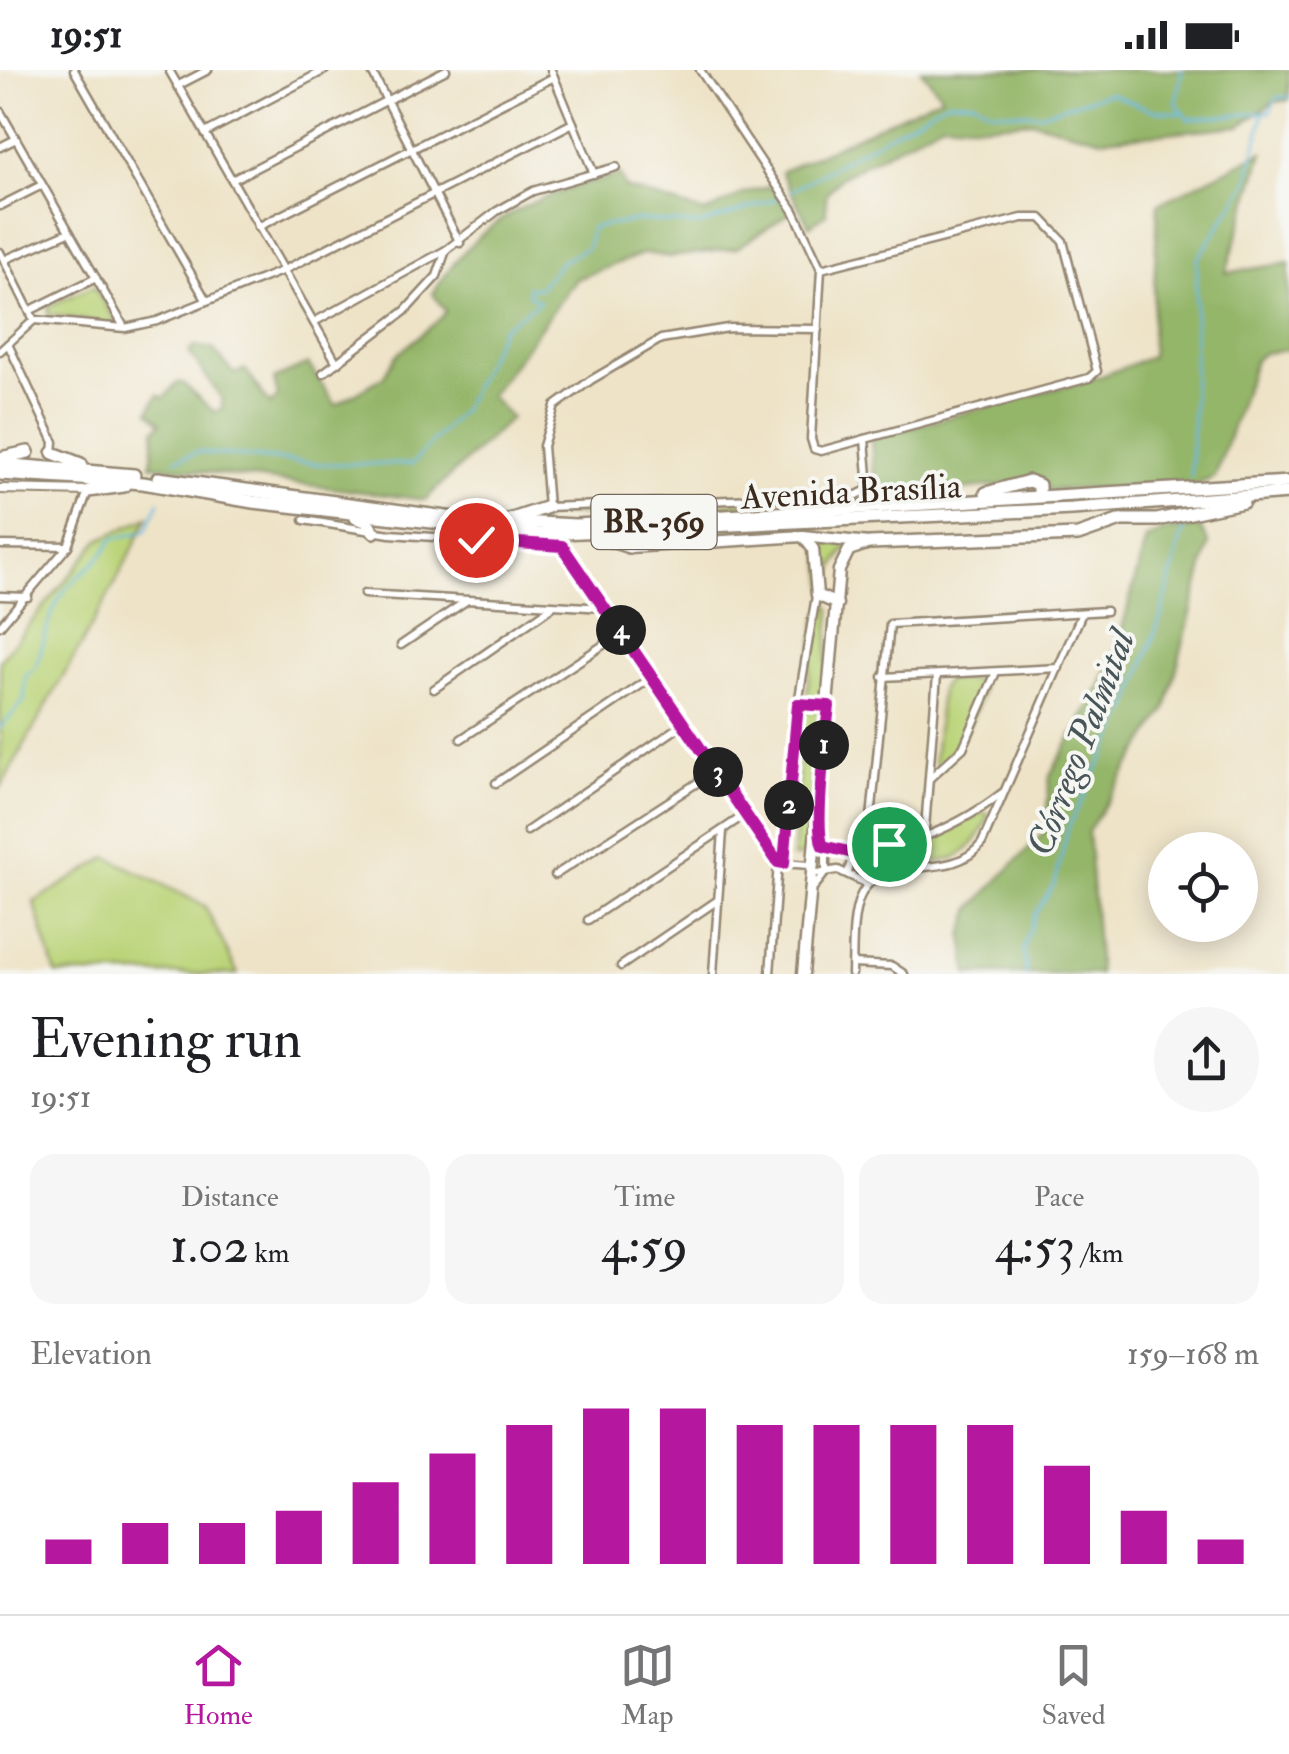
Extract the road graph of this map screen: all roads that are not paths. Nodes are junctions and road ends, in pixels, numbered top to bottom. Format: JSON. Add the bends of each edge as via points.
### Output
{"nodes":[{"id":1,"x":74,"y":70,"type":"edge"},
{"id":2,"x":168,"y":70,"type":"edge"},
{"id":3,"x":208,"y":70,"type":"edge"},
{"id":4,"x":325,"y":70,"type":"edge"},
{"id":5,"x":371,"y":70,"type":"edge"},
{"id":6,"x":446,"y":70,"type":"edge"},
{"id":7,"x":700,"y":70,"type":"edge"},
{"id":8,"x":552,"y":73,"type":"edge"},
{"id":9,"x":178,"y":86,"type":"junction"},
{"id":10,"x":386,"y":100,"type":"junction"},
{"id":11,"x":0,"y":111,"type":"edge"},
{"id":12,"x":573,"y":123,"type":"junction"},
{"id":13,"x":205,"y":133,"type":"junction"},
{"id":14,"x":16,"y":139,"type":"junction"},
{"id":15,"x":0,"y":147,"type":"edge"},
{"id":16,"x":410,"y":147,"type":"junction"},
{"id":17,"x":616,"y":167,"type":"dead end"},
{"id":18,"x":594,"y":174,"type":"junction"},
{"id":19,"x":232,"y":180,"type":"junction"},
{"id":20,"x":42,"y":184,"type":"junction"},
{"id":21,"x":434,"y":195,"type":"junction"},
{"id":22,"x":0,"y":206,"type":"edge"},
{"id":23,"x":258,"y":227,"type":"junction"},
{"id":24,"x":70,"y":232,"type":"junction"},
{"id":25,"x":460,"y":242,"type":"junction"},
{"id":26,"x":446,"y":250,"type":"junction"},
{"id":27,"x":2,"y":256,"type":"edge"},
{"id":28,"x":822,"y":268,"type":"junction"},
{"id":29,"x":284,"y":270,"type":"junction"},
{"id":30,"x":96,"y":278,"type":"junction"},
{"id":31,"x":206,"y":300,"type":"junction"},
{"id":32,"x":30,"y":311,"type":"junction"},
{"id":33,"x":34,"y":320,"type":"junction"},
{"id":34,"x":314,"y":322,"type":"junction"},
{"id":35,"x":125,"y":328,"type":"junction"},
{"id":36,"x":818,"y":329,"type":"junction"},
{"id":37,"x":8,"y":344,"type":"junction"},
{"id":38,"x":0,"y":351,"type":"edge"},
{"id":39,"x":338,"y":363,"type":"junction"},
{"id":40,"x":323,"y":373,"type":"dead end"},
{"id":41,"x":865,"y":439,"type":"junction"},
{"id":42,"x":28,"y":452,"type":"dead end"},
{"id":43,"x":53,"y":453,"type":"joint"},
{"id":44,"x":0,"y":462,"type":"edge"},
{"id":45,"x":100,"y":470,"type":"junction"},
{"id":46,"x":0,"y":474,"type":"edge"},
{"id":47,"x":143,"y":483,"type":"junction"},
{"id":48,"x":0,"y":489,"type":"edge"},
{"id":49,"x":869,"y":489,"type":"junction"},
{"id":50,"x":88,"y":490,"type":"junction"},
{"id":51,"x":1286,"y":490,"type":"edge"},
{"id":52,"x":844,"y":492,"type":"junction"},
{"id":53,"x":1039,"y":495,"type":"junction"},
{"id":54,"x":764,"y":498,"type":"junction"},
{"id":55,"x":894,"y":504,"type":"junction"},
{"id":56,"x":856,"y":506,"type":"junction"},
{"id":57,"x":548,"y":507,"type":"junction"},
{"id":58,"x":332,"y":511,"type":"junction"},
{"id":59,"x":999,"y":513,"type":"junction"},
{"id":60,"x":746,"y":515,"type":"junction"},
{"id":61,"x":304,"y":520,"type":"dead end"},
{"id":62,"x":502,"y":522,"type":"junction"},
{"id":63,"x":424,"y":524,"type":"junction"},
{"id":64,"x":374,"y":532,"type":"junction"},
{"id":65,"x":390,"y":534,"type":"junction"},
{"id":66,"x":577,"y":534,"type":"junction"},
{"id":67,"x":803,"y":536,"type":"junction"},
{"id":68,"x":870,"y":543,"type":"junction"},
{"id":69,"x":0,"y":545,"type":"edge"},
{"id":70,"x":68,"y":546,"type":"junction"},
{"id":71,"x":630,"y":547,"type":"joint"},
{"id":72,"x":364,"y":594,"type":"dead end"},
{"id":73,"x":816,"y":595,"type":"junction"},
{"id":74,"x":0,"y":596,"type":"edge"},
{"id":75,"x":28,"y":597,"type":"junction"},
{"id":76,"x":467,"y":600,"type":"junction"},
{"id":77,"x":837,"y":604,"type":"junction"},
{"id":78,"x":554,"y":605,"type":"junction"},
{"id":79,"x":605,"y":608,"type":"junction"},
{"id":80,"x":1106,"y":611,"type":"dead end"},
{"id":81,"x":1082,"y":613,"type":"junction"},
{"id":82,"x":0,"y":626,"type":"edge"},
{"id":83,"x":623,"y":632,"type":"junction"},
{"id":84,"x":401,"y":645,"type":"dead end"},
{"id":85,"x":1058,"y":668,"type":"junction"},
{"id":86,"x":996,"y":672,"type":"junction"},
{"id":87,"x":936,"y":674,"type":"junction"},
{"id":88,"x":654,"y":676,"type":"junction"},
{"id":89,"x":883,"y":676,"type":"junction"},
{"id":90,"x":434,"y":689,"type":"dead end"},
{"id":91,"x":798,"y":704,"type":"junction"},
{"id":92,"x":829,"y":706,"type":"junction"},
{"id":93,"x":685,"y":722,"type":"junction"},
{"id":94,"x":461,"y":739,"type":"dead end"},
{"id":95,"x":820,"y":768,"type":"junction"},
{"id":96,"x":717,"y":770,"type":"junction"},
{"id":97,"x":930,"y":778,"type":"junction"},
{"id":98,"x":496,"y":783,"type":"dead end"},
{"id":99,"x":1003,"y":792,"type":"junction"},
{"id":100,"x":985,"y":807,"type":"junction"},
{"id":101,"x":746,"y":814,"type":"junction"},
{"id":102,"x":994,"y":816,"type":"junction"},
{"id":103,"x":527,"y":831,"type":"dead end"},
{"id":104,"x":723,"y":831,"type":"junction"},
{"id":105,"x":924,"y":838,"type":"junction"},
{"id":106,"x":812,"y":844,"type":"junction"},
{"id":107,"x":868,"y":849,"type":"junction"},
{"id":108,"x":828,"y":850,"type":"junction"},
{"id":109,"x":853,"y":853,"type":"junction"},
{"id":110,"x":781,"y":863,"type":"junction"},
{"id":111,"x":922,"y":867,"type":"junction"},
{"id":112,"x":810,"y":869,"type":"junction"},
{"id":113,"x":826,"y":870,"type":"junction"},
{"id":114,"x":848,"y":873,"type":"junction"},
{"id":115,"x":555,"y":874,"type":"dead end"},
{"id":116,"x":869,"y":884,"type":"junction"},
{"id":117,"x":718,"y":900,"type":"junction"},
{"id":118,"x":588,"y":920,"type":"dead end"},
{"id":119,"x":805,"y":940,"type":"junction"},
{"id":120,"x":853,"y":964,"type":"junction"},
{"id":121,"x":621,"y":966,"type":"dead end"},
{"id":122,"x":713,"y":974,"type":"edge"},
{"id":123,"x":770,"y":974,"type":"edge"},
{"id":124,"x":804,"y":974,"type":"edge"},
{"id":125,"x":852,"y":974,"type":"edge"},
{"id":126,"x":904,"y":974,"type":"edge"}],
"edges":[{"from":1,"to":31,"type":"street"},
{"from":2,"to":9,"type":"street"},
{"from":3,"to":9,"type":"street"},
{"from":4,"to":13,"type":"street"},
{"from":5,"to":10,"type":"street"},
{"from":6,"to":10,"type":"street"},
{"from":7,"to":28,"type":"street","via":[[794,211]]},
{"from":8,"to":12,"type":"street"},
{"from":8,"to":16,"type":"street"},
{"from":9,"to":13,"type":"street"},
{"from":10,"to":16,"type":"street"},
{"from":10,"to":19,"type":"street"},
{"from":11,"to":14,"type":"street"},
{"from":12,"to":18,"type":"street"},
{"from":12,"to":21,"type":"street"},
{"from":13,"to":19,"type":"street"},
{"from":14,"to":15,"type":"street"},
{"from":14,"to":20,"type":"street"},
{"from":16,"to":21,"type":"street"},
{"from":16,"to":23,"type":"street"},
{"from":17,"to":18,"type":"street"},
{"from":18,"to":25,"type":"street","via":[[525,194]]},
{"from":19,"to":23,"type":"street"},
{"from":20,"to":22,"type":"street"},
{"from":20,"to":24,"type":"street"},
{"from":21,"to":25,"type":"street"},
{"from":21,"to":29,"type":"street"},
{"from":23,"to":29,"type":"street"},
{"from":24,"to":27,"type":"street"},
{"from":24,"to":30,"type":"street"},
{"from":25,"to":26,"type":"street"},
{"from":26,"to":34,"type":"street"},
{"from":26,"to":39,"type":"street","via":[[437,276],[413,304]]},
{"from":27,"to":32,"type":"street"},
{"from":28,"to":36,"type":"street"},
{"from":28,"to":41,"type":"street","via":[[1041,218],[1063,241],[1098,365],[1089,378]]},
{"from":29,"to":31,"type":"street"},
{"from":29,"to":34,"type":"street"},
{"from":30,"to":32,"type":"street"},
{"from":30,"to":35,"type":"street"},
{"from":31,"to":35,"type":"street"},
{"from":32,"to":33,"type":"street"},
{"from":33,"to":35,"type":"street"},
{"from":33,"to":37,"type":"street"},
{"from":34,"to":39,"type":"street"},
{"from":36,"to":41,"type":"street","via":[[811,444],[822,451]]},
{"from":36,"to":57,"type":"street","via":[[728,328],[661,339],[591,380],[555,406],[543,446]]},
{"from":37,"to":38,"type":"street"},
{"from":37,"to":43,"type":"street","via":[[54,442]]},
{"from":39,"to":40,"type":"street"},
{"from":41,"to":49,"type":"street"},
{"from":42,"to":44,"type":"highway"},
{"from":43,"to":45,"type":"highway"},
{"from":44,"to":45,"type":"highway","name":"Avenida Brasília","number":"BR-369"},
{"from":45,"to":62,"type":"highway","name":"Avenida Brasília","number":"BR-369"},
{"from":46,"to":47,"type":"highway","name":"Avenida Brasília","number":"BR-369"},
{"from":47,"to":50,"type":"highway"},
{"from":47,"to":58,"type":"highway","name":"Avenida Brasília","number":"BR-369"},
{"from":48,"to":50,"type":"street"},
{"from":49,"to":52,"type":"street"},
{"from":49,"to":55,"type":"street"},
{"from":50,"to":70,"type":"street"},
{"from":51,"to":53,"type":"highway"},
{"from":51,"to":59,"type":"highway","name":"Avenida Brasília","number":"BR-369"},
{"from":51,"to":68,"type":"highway","via":[[1166,518],[1121,520],[1078,535]]},
{"from":52,"to":54,"type":"street"},
{"from":52,"to":56,"type":"street"},
{"from":53,"to":55,"type":"highway","name":"Avenida Brasília","number":"BR-369","via":[[1039,485],[1029,481],[944,501]]},
{"from":53,"to":59,"type":"highway"},
{"from":54,"to":57,"type":"street"},
{"from":54,"to":60,"type":"street"},
{"from":55,"to":56,"type":"highway","name":"Avenida Brasília","number":"BR-369"},
{"from":56,"to":60,"type":"highway","name":"Avenida Brasília","number":"BR-369"},
{"from":57,"to":62,"type":"highway"},
{"from":58,"to":63,"type":"highway","name":"Avenida Brasília","number":"BR-369"},
{"from":58,"to":64,"type":"highway","via":[[366,521]]},
{"from":59,"to":66,"type":"highway","name":"Avenida Brasília","number":"BR-369"},
{"from":60,"to":62,"type":"highway","name":"Avenida Brasília","number":"BR-369","via":[[635,524]]},
{"from":61,"to":64,"type":"street"},
{"from":63,"to":65,"type":"highway","via":[[401,525]]},
{"from":63,"to":66,"type":"highway","name":"Avenida Brasília","number":"BR-369"},
{"from":64,"to":65,"type":"street"},
{"from":65,"to":79,"type":"street","via":[[562,546]]},
{"from":66,"to":71,"type":"highway"},
{"from":67,"to":68,"type":"main road"},
{"from":67,"to":71,"type":"main road"},
{"from":67,"to":73,"type":"main road","via":[[813,549]]},
{"from":68,"to":77,"type":"main road","via":[[843,557]]},
{"from":69,"to":70,"type":"street"},
{"from":70,"to":75,"type":"street"},
{"from":72,"to":76,"type":"street"},
{"from":73,"to":77,"type":"main road"},
{"from":73,"to":91,"type":"street"},
{"from":74,"to":75,"type":"street"},
{"from":75,"to":82,"type":"street"},
{"from":76,"to":78,"type":"street"},
{"from":76,"to":84,"type":"street"},
{"from":77,"to":92,"type":"main road"},
{"from":78,"to":79,"type":"street"},
{"from":78,"to":90,"type":"street"},
{"from":79,"to":83,"type":"street"},
{"from":80,"to":81,"type":"street"},
{"from":81,"to":85,"type":"street"},
{"from":81,"to":89,"type":"street","via":[[893,622],[886,632]]},
{"from":83,"to":88,"type":"street"},
{"from":83,"to":94,"type":"street"},
{"from":85,"to":86,"type":"street"},
{"from":85,"to":99,"type":"street"},
{"from":86,"to":87,"type":"street"},
{"from":86,"to":97,"type":"street","via":[[963,748]]},
{"from":87,"to":89,"type":"street"},
{"from":87,"to":97,"type":"street"},
{"from":88,"to":93,"type":"street"},
{"from":88,"to":98,"type":"street"},
{"from":89,"to":107,"type":"street"},
{"from":91,"to":92,"type":"main road"},
{"from":91,"to":110,"type":"street"},
{"from":92,"to":95,"type":"main road"},
{"from":93,"to":96,"type":"street"},
{"from":93,"to":103,"type":"street"},
{"from":95,"to":106,"type":"main road"},
{"from":95,"to":108,"type":"street","via":[[818,834]]},
{"from":96,"to":101,"type":"street"},
{"from":96,"to":115,"type":"street"},
{"from":97,"to":105,"type":"street"},
{"from":99,"to":100,"type":"street"},
{"from":99,"to":102,"type":"street"},
{"from":100,"to":102,"type":"street"},
{"from":100,"to":105,"type":"street"},
{"from":101,"to":104,"type":"street"},
{"from":101,"to":110,"type":"street"},
{"from":102,"to":111,"type":"street","via":[[982,843],[964,860]]},
{"from":104,"to":117,"type":"street"},
{"from":104,"to":118,"type":"street"},
{"from":105,"to":107,"type":"street"},
{"from":105,"to":111,"type":"street"},
{"from":106,"to":108,"type":"street"},
{"from":106,"to":112,"type":"main road"},
{"from":107,"to":109,"type":"street"},
{"from":108,"to":109,"type":"street"},
{"from":108,"to":113,"type":"street"},
{"from":109,"to":114,"type":"street"},
{"from":110,"to":112,"type":"street"},
{"from":110,"to":123,"type":"street"},
{"from":111,"to":116,"type":"street","via":[[894,870]]},
{"from":112,"to":113,"type":"street"},
{"from":112,"to":119,"type":"main road"},
{"from":113,"to":114,"type":"street"},
{"from":113,"to":119,"type":"street","via":[[815,886]]},
{"from":114,"to":116,"type":"street"},
{"from":116,"to":120,"type":"street","via":[[857,908]]},
{"from":117,"to":121,"type":"street"},
{"from":117,"to":122,"type":"street"},
{"from":119,"to":124,"type":"main road"},
{"from":120,"to":125,"type":"street"},
{"from":120,"to":126,"type":"street","via":[[892,966]]}]}
